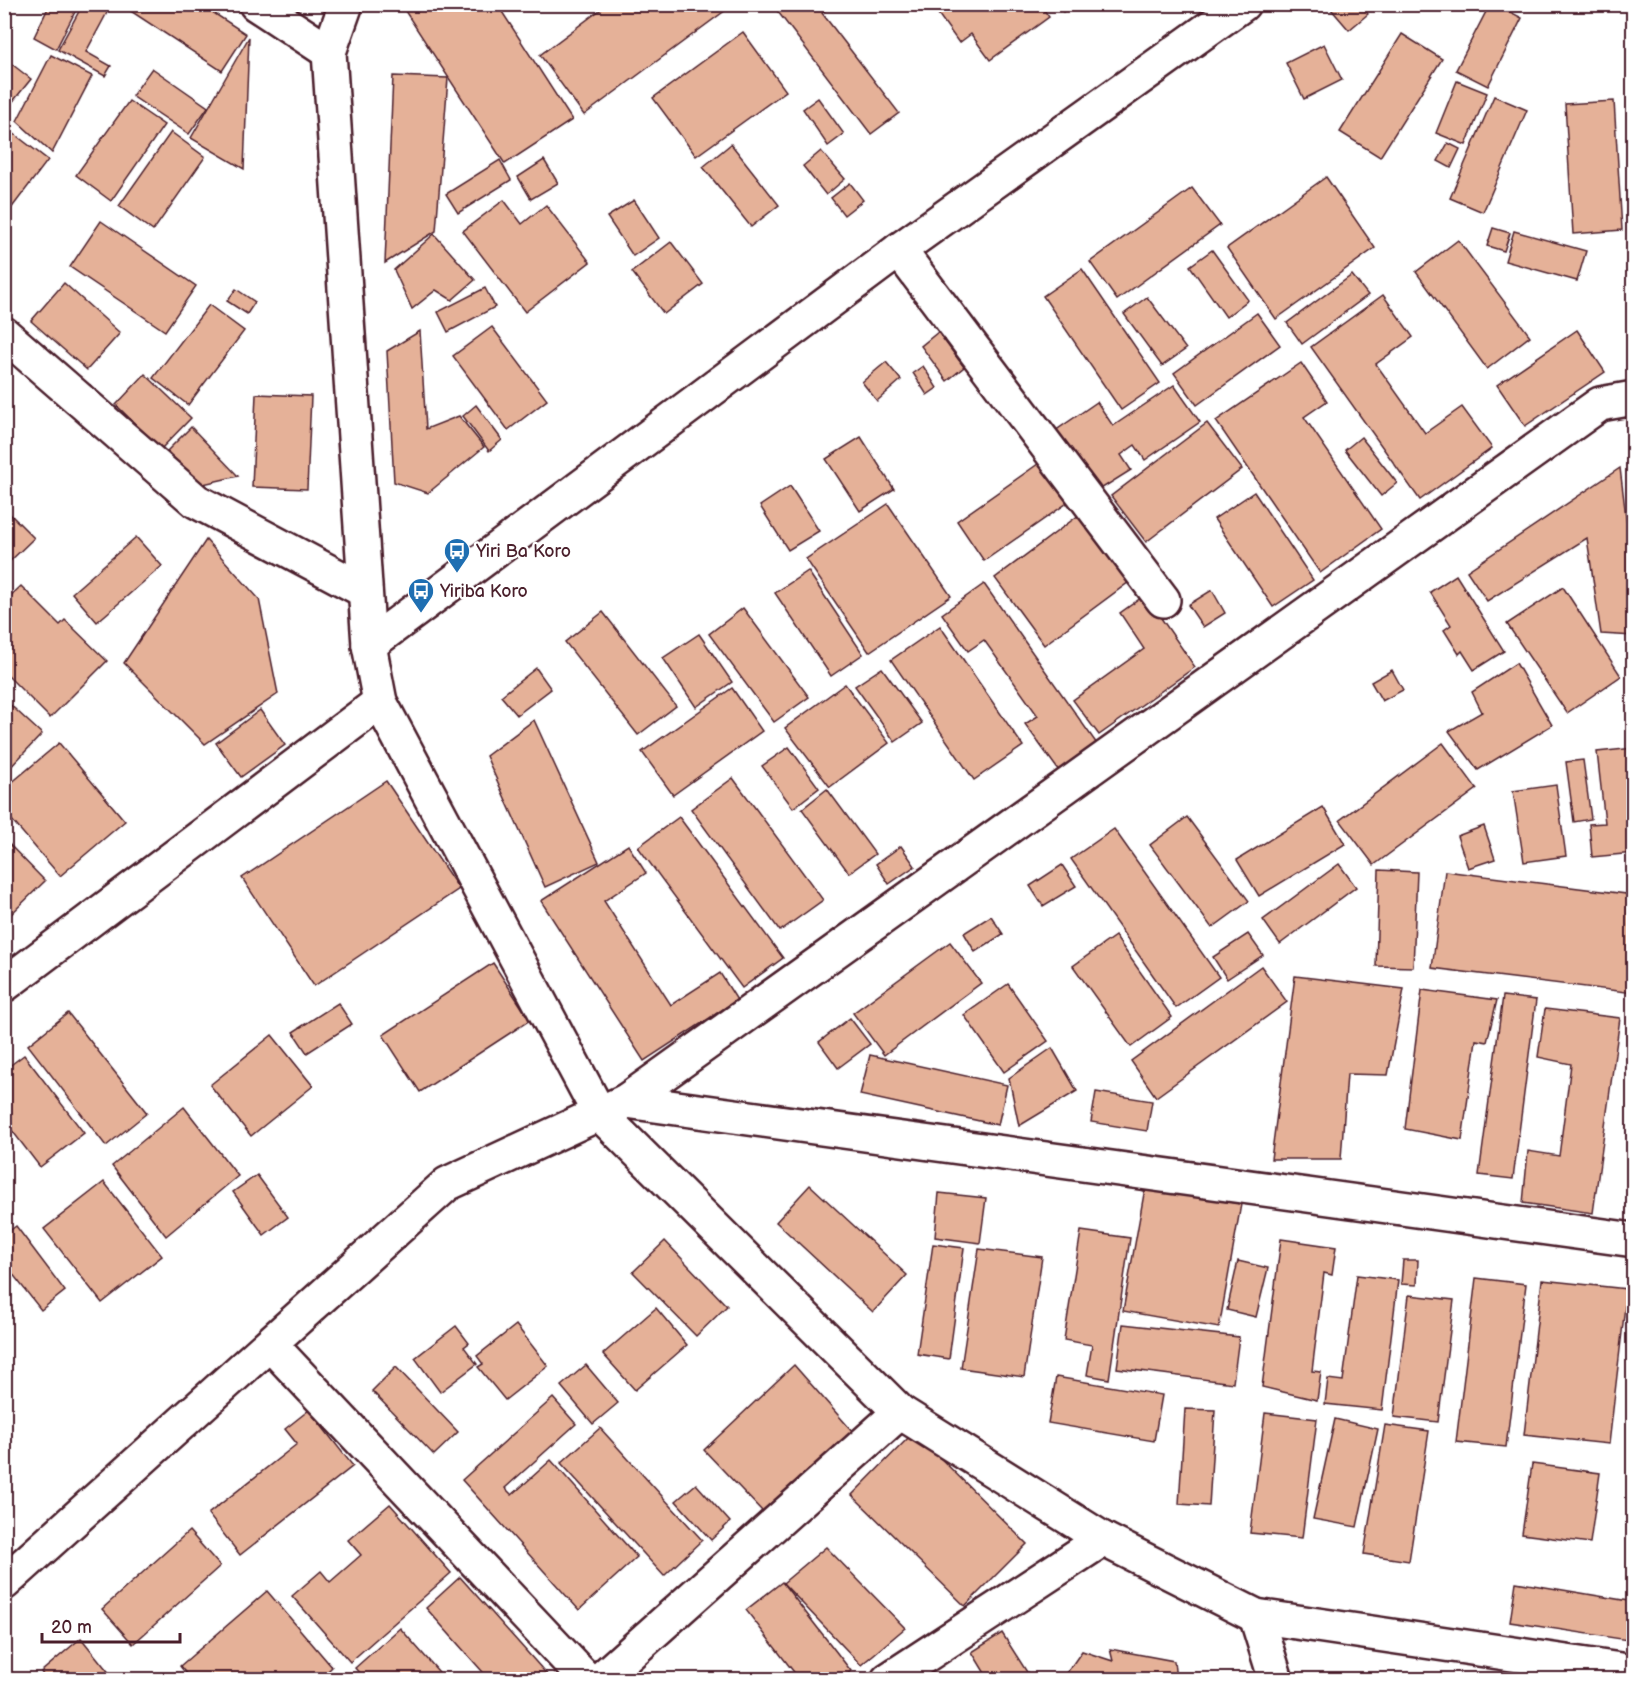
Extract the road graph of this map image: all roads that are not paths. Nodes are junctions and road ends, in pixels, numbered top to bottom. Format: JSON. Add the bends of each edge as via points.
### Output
{"nodes":[{"id":1,"x":256,"y":4,"type":"edge"},
{"id":2,"x":346,"y":4,"type":"edge"},
{"id":3,"x":1243,"y":4,"type":"edge"},
{"id":4,"x":329,"y":52,"type":"junction"},
{"id":5,"x":899,"y":250,"type":"junction"},
{"id":6,"x":4,"y":334,"type":"edge"},
{"id":7,"x":1634,"y":398,"type":"edge"},
{"id":8,"x":365,"y":591,"type":"junction"},
{"id":9,"x":1163,"y":600,"type":"dead end"},
{"id":10,"x":369,"y":645,"type":"junction"},
{"id":11,"x":380,"y":702,"type":"junction"},
{"id":12,"x":4,"y":985,"type":"edge"},
{"id":13,"x":613,"y":1107,"type":"junction"},
{"id":14,"x":1634,"y":1240,"type":"edge"},
{"id":15,"x":270,"y":1344,"type":"junction"},
{"id":16,"x":900,"y":1412,"type":"junction"},
{"id":17,"x":1103,"y":1539,"type":"junction"},
{"id":18,"x":4,"y":1583,"type":"edge"},
{"id":19,"x":1256,"y":1616,"type":"junction"},
{"id":20,"x":1634,"y":1672,"type":"edge"},
{"id":21,"x":587,"y":1680,"type":"edge"},
{"id":22,"x":600,"y":1680,"type":"edge"},
{"id":23,"x":888,"y":1680,"type":"edge"},
{"id":24,"x":1276,"y":1680,"type":"edge"}],
"edges":[{"from":1,"to":4,"type":"street"},
{"from":2,"to":4,"type":"street"},
{"from":3,"to":5,"type":"street"},
{"from":4,"to":8,"type":"street"},
{"from":5,"to":9,"type":"street"},
{"from":5,"to":10,"type":"street"},
{"from":6,"to":8,"type":"street","via":[[196,501]]},
{"from":7,"to":13,"type":"street","via":[[1600,404]]},
{"from":8,"to":10,"type":"street"},
{"from":10,"to":11,"type":"street"},
{"from":11,"to":12,"type":"street"},
{"from":11,"to":13,"type":"street"},
{"from":13,"to":14,"type":"street"},
{"from":13,"to":15,"type":"street","via":[[447,1184]]},
{"from":13,"to":16,"type":"street"},
{"from":15,"to":18,"type":"street"},
{"from":15,"to":21,"type":"street"},
{"from":16,"to":17,"type":"street"},
{"from":16,"to":22,"type":"street"},
{"from":17,"to":19,"type":"street"},
{"from":17,"to":23,"type":"street"},
{"from":19,"to":20,"type":"street"},
{"from":19,"to":24,"type":"street"}]}
